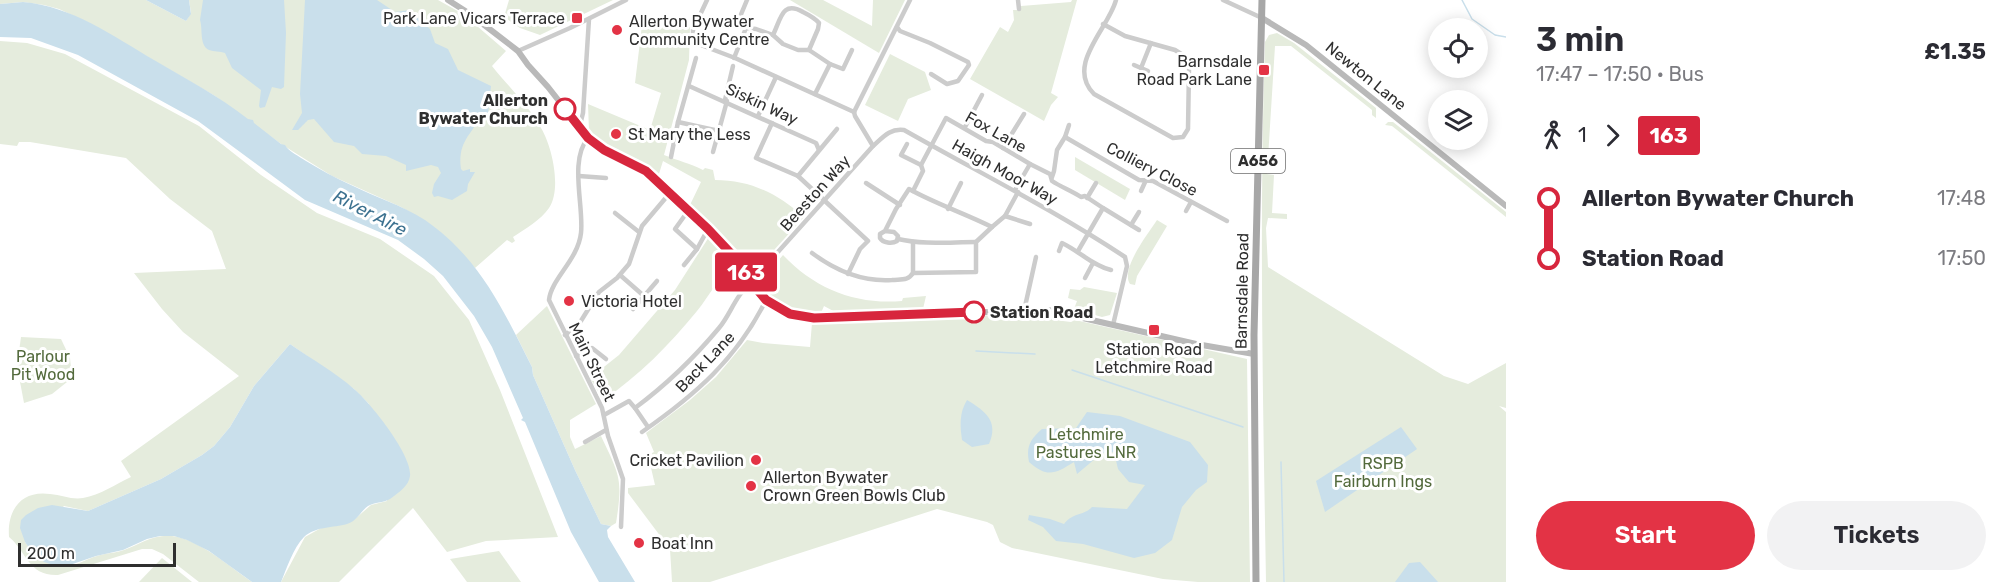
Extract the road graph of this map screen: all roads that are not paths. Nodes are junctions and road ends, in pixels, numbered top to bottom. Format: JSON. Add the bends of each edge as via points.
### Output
{"nodes":[{"id":1,"x":448,"y":0,"type":"edge"},
{"id":2,"x":626,"y":0,"type":"edge"},
{"id":3,"x":707,"y":0,"type":"edge"},
{"id":4,"x":747,"y":0,"type":"edge"},
{"id":5,"x":910,"y":0,"type":"edge"},
{"id":6,"x":1018,"y":0,"type":"edge"},
{"id":7,"x":1116,"y":0,"type":"edge"},
{"id":8,"x":1223,"y":0,"type":"edge"},
{"id":9,"x":1262,"y":0,"type":"edge"},
{"id":10,"x":1018,"y":9,"type":"dead end"},
{"id":11,"x":1262,"y":18,"type":"junction"},
{"id":12,"x":589,"y":19,"type":"junction"},
{"id":13,"x":1103,"y":24,"type":"junction"},
{"id":14,"x":897,"y":27,"type":"junction"},
{"id":15,"x":746,"y":28,"type":"junction"},
{"id":16,"x":773,"y":35,"type":"junction"},
{"id":17,"x":693,"y":42,"type":"junction"},
{"id":18,"x":1151,"y":44,"type":"junction"},
{"id":19,"x":693,"y":50,"type":"dead end"},
{"id":20,"x":809,"y":50,"type":"junction"},
{"id":21,"x":852,"y":50,"type":"dead end"},
{"id":22,"x":518,"y":51,"type":"junction"},
{"id":23,"x":696,"y":58,"type":"dead end"},
{"id":24,"x":734,"y":58,"type":"junction"},
{"id":25,"x":830,"y":64,"type":"junction"},
{"id":26,"x":1134,"y":65,"type":"dead end"},
{"id":27,"x":733,"y":66,"type":"dead end"},
{"id":28,"x":1141,"y":68,"type":"junction"},
{"id":29,"x":1148,"y":71,"type":"dead end"},
{"id":30,"x":932,"y":74,"type":"dead end"},
{"id":31,"x":776,"y":76,"type":"junction"},
{"id":32,"x":689,"y":86,"type":"junction"},
{"id":33,"x":815,"y":94,"type":"junction"},
{"id":34,"x":982,"y":96,"type":"dead end"},
{"id":35,"x":726,"y":101,"type":"junction"},
{"id":36,"x":854,"y":112,"type":"junction"},
{"id":37,"x":1024,"y":114,"type":"dead end"},
{"id":38,"x":758,"y":116,"type":"junction"},
{"id":39,"x":678,"y":122,"type":"junction"},
{"id":40,"x":772,"y":123,"type":"junction"},
{"id":41,"x":1069,"y":125,"type":"dead end"},
{"id":42,"x":577,"y":126,"type":"junction"},
{"id":43,"x":965,"y":127,"type":"junction"},
{"id":44,"x":837,"y":129,"type":"dead end"},
{"id":45,"x":719,"y":131,"type":"junction"},
{"id":46,"x":1065,"y":136,"type":"junction"},
{"id":47,"x":588,"y":138,"type":"junction"},
{"id":48,"x":907,"y":144,"type":"dead end"},
{"id":49,"x":873,"y":146,"type":"junction"},
{"id":50,"x":932,"y":146,"type":"junction"},
{"id":51,"x":1004,"y":148,"type":"junction"},
{"id":52,"x":819,"y":150,"type":"junction"},
{"id":53,"x":713,"y":152,"type":"dead end"},
{"id":54,"x":672,"y":157,"type":"dead end"},
{"id":55,"x":1030,"y":164,"type":"junction"},
{"id":56,"x":921,"y":165,"type":"junction"},
{"id":57,"x":579,"y":176,"type":"junction"},
{"id":58,"x":798,"y":176,"type":"junction"},
{"id":59,"x":1052,"y":177,"type":"junction"},
{"id":60,"x":606,"y":178,"type":"dead end"},
{"id":61,"x":1146,"y":180,"type":"junction"},
{"id":62,"x":866,"y":183,"type":"dead end"},
{"id":63,"x":961,"y":183,"type":"dead end"},
{"id":64,"x":1096,"y":183,"type":"dead end"},
{"id":65,"x":911,"y":190,"type":"junction"},
{"id":66,"x":1141,"y":190,"type":"dead end"},
{"id":67,"x":1016,"y":191,"type":"junction"},
{"id":68,"x":669,"y":194,"type":"junction"},
{"id":69,"x":1087,"y":198,"type":"junction"},
{"id":70,"x":823,"y":201,"type":"junction"},
{"id":71,"x":1191,"y":202,"type":"junction"},
{"id":72,"x":900,"y":205,"type":"junction"},
{"id":73,"x":1506,"y":206,"type":"edge"},
{"id":74,"x":1103,"y":208,"type":"junction"},
{"id":75,"x":948,"y":209,"type":"junction"},
{"id":76,"x":688,"y":211,"type":"junction"},
{"id":77,"x":1186,"y":211,"type":"dead end"},
{"id":78,"x":1139,"y":212,"type":"dead end"},
{"id":79,"x":615,"y":213,"type":"dead end"},
{"id":80,"x":1005,"y":216,"type":"junction"},
{"id":81,"x":1227,"y":221,"type":"dead end"},
{"id":82,"x":1030,"y":224,"type":"dead end"},
{"id":83,"x":1131,"y":225,"type":"junction"},
{"id":84,"x":992,"y":227,"type":"junction"},
{"id":85,"x":708,"y":229,"type":"junction"},
{"id":86,"x":1139,"y":230,"type":"dead end"},
{"id":87,"x":885,"y":231,"type":"junction"},
{"id":88,"x":639,"y":232,"type":"junction"},
{"id":89,"x":1088,"y":232,"type":"junction"},
{"id":90,"x":879,"y":238,"type":"junction"},
{"id":91,"x":898,"y":239,"type":"junction"},
{"id":92,"x":868,"y":241,"type":"junction"},
{"id":93,"x":913,"y":242,"type":"junction"},
{"id":94,"x":976,"y":242,"type":"junction"},
{"id":95,"x":697,"y":249,"type":"junction"},
{"id":96,"x":1059,"y":251,"type":"dead end"},
{"id":97,"x":1078,"y":251,"type":"junction"},
{"id":98,"x":812,"y":253,"type":"dead end"},
{"id":99,"x":1036,"y":257,"type":"dead end"},
{"id":100,"x":1093,"y":263,"type":"junction"},
{"id":101,"x":684,"y":266,"type":"dead end"},
{"id":102,"x":1111,"y":270,"type":"dead end"},
{"id":103,"x":913,"y":273,"type":"junction"},
{"id":104,"x":848,"y":274,"type":"junction"},
{"id":105,"x":620,"y":276,"type":"junction"},
{"id":106,"x":1085,"y":278,"type":"dead end"},
{"id":107,"x":657,"y":281,"type":"dead end"},
{"id":108,"x":752,"y":282,"type":"junction"},
{"id":109,"x":644,"y":296,"type":"junction"},
{"id":110,"x":766,"y":300,"type":"junction"},
{"id":111,"x":633,"y":309,"type":"dead end"},
{"id":112,"x":1024,"y":310,"type":"junction"},
{"id":113,"x":1113,"y":325,"type":"junction"},
{"id":114,"x":565,"y":334,"type":"junction"},
{"id":115,"x":1254,"y":354,"type":"junction"},
{"id":116,"x":576,"y":356,"type":"junction"},
{"id":117,"x":606,"y":359,"type":"dead end"},
{"id":118,"x":634,"y":408,"type":"junction"},
{"id":119,"x":604,"y":415,"type":"junction"},
{"id":120,"x":648,"y":427,"type":"junction"},
{"id":121,"x":606,"y":430,"type":"junction"},
{"id":122,"x":642,"y":432,"type":"dead end"},
{"id":123,"x":585,"y":442,"type":"dead end"},
{"id":124,"x":621,"y":527,"type":"dead end"},
{"id":125,"x":1256,"y":582,"type":"edge"}],
"edges":[{"from":1,"to":22,"type":"street"},
{"from":2,"to":12,"type":"street"},
{"from":3,"to":17,"type":"street"},
{"from":4,"to":15,"type":"street","via":[[737,24]]},
{"from":5,"to":14,"type":"street"},
{"from":6,"to":10,"type":"street"},
{"from":7,"to":13,"type":"street"},
{"from":8,"to":11,"type":"street"},
{"from":9,"to":11,"type":"main road","name":"Barnsdale Road","number":"A656"},
{"from":11,"to":73,"type":"street","name":"Newton Lane","via":[[1306,45]]},
{"from":11,"to":115,"type":"main road","name":"Barnsdale Road","number":"A656"},
{"from":12,"to":22,"type":"street"},
{"from":12,"to":42,"type":"street","via":[[584,113]]},
{"from":13,"to":18,"type":"street"},
{"from":13,"to":18,"type":"street","via":[[1087,59],[1085,75],[1089,88],[1173,138],[1181,138],[1188,129],[1188,61],[1179,52]]},
{"from":14,"to":30,"type":"street","via":[[969,65],[958,81],[947,84]]},
{"from":14,"to":36,"type":"street"},
{"from":15,"to":16,"type":"street"},
{"from":15,"to":24,"type":"street"},
{"from":16,"to":20,"type":"street","via":[[789,47]]},
{"from":16,"to":20,"type":"street","via":[[786,9],[795,7],[819,23]]},
{"from":17,"to":19,"type":"street"},
{"from":17,"to":24,"type":"street"},
{"from":18,"to":28,"type":"street"},
{"from":20,"to":25,"type":"street"},
{"from":21,"to":25,"type":"street","via":[[843,69]]},
{"from":22,"to":42,"type":"street"},
{"from":23,"to":32,"type":"street"},
{"from":24,"to":31,"type":"street"},
{"from":25,"to":33,"type":"street"},
{"from":26,"to":28,"type":"street"},
{"from":27,"to":35,"type":"street"},
{"from":28,"to":29,"type":"street"},
{"from":31,"to":33,"type":"street"},
{"from":31,"to":38,"type":"street"},
{"from":32,"to":35,"type":"street","name":"Siskin Way"},
{"from":32,"to":39,"type":"street"},
{"from":33,"to":36,"type":"street"},
{"from":34,"to":43,"type":"street"},
{"from":35,"to":38,"type":"street","name":"Siskin Way"},
{"from":35,"to":45,"type":"street"},
{"from":36,"to":49,"type":"street"},
{"from":37,"to":51,"type":"street"},
{"from":38,"to":40,"type":"street","name":"Siskin Way"},
{"from":39,"to":45,"type":"street"},
{"from":39,"to":54,"type":"street"},
{"from":40,"to":52,"type":"street","name":"Siskin Way","via":[[816,143]]},
{"from":40,"to":58,"type":"street","via":[[756,158]]},
{"from":41,"to":46,"type":"street"},
{"from":42,"to":47,"type":"street"},
{"from":43,"to":50,"type":"street","name":"Fox Lane","via":[[946,118]]},
{"from":43,"to":51,"type":"street","name":"Fox Lane"},
{"from":44,"to":52,"type":"street"},
{"from":45,"to":53,"type":"street"},
{"from":46,"to":59,"type":"street","via":[[1057,150]]},
{"from":46,"to":61,"type":"street","name":"Colliery Close","via":[[1139,180]]},
{"from":47,"to":57,"type":"street","name":"Main Street","via":[[580,149]]},
{"from":47,"to":68,"type":"street","via":[[646,171]]},
{"from":48,"to":56,"type":"street","via":[[901,155]]},
{"from":49,"to":50,"type":"street","name":"Haigh Moor Way","via":[[885,134],[898,129]]},
{"from":49,"to":70,"type":"street","name":"Beeston Way"},
{"from":50,"to":56,"type":"street"},
{"from":50,"to":67,"type":"street","name":"Haigh Moor Way"},
{"from":51,"to":55,"type":"street","name":"Fox Lane"},
{"from":52,"to":58,"type":"street"},
{"from":55,"to":59,"type":"street","name":"Fox Lane"},
{"from":55,"to":67,"type":"street","name":"Fox Lane"},
{"from":56,"to":65,"type":"street","via":[[923,171]]},
{"from":57,"to":60,"type":"street"},
{"from":57,"to":114,"type":"street","name":"Main Street","via":[[579,244],[549,300]]},
{"from":58,"to":70,"type":"street"},
{"from":59,"to":69,"type":"street","name":"Fox Lane","via":[[1052,181]]},
{"from":61,"to":66,"type":"street"},
{"from":61,"to":71,"type":"street","name":"Colliery Close"},
{"from":62,"to":72,"type":"street"},
{"from":63,"to":75,"type":"street"},
{"from":64,"to":69,"type":"street"},
{"from":65,"to":72,"type":"street"},
{"from":65,"to":75,"type":"street"},
{"from":67,"to":80,"type":"street","name":"Fox Lane"},
{"from":67,"to":89,"type":"street","name":"Haigh Moor Way"},
{"from":68,"to":76,"type":"street"},
{"from":68,"to":88,"type":"street"},
{"from":69,"to":74,"type":"street","name":"Fox Lane"},
{"from":70,"to":92,"type":"street"},
{"from":70,"to":108,"type":"street","name":"Beeston Way"},
{"from":71,"to":77,"type":"street"},
{"from":71,"to":81,"type":"street","name":"Colliery Close"},
{"from":72,"to":87,"type":"street"},
{"from":74,"to":83,"type":"street","name":"Fox Lane"},
{"from":74,"to":89,"type":"street"},
{"from":75,"to":84,"type":"street"},
{"from":76,"to":85,"type":"street"},
{"from":76,"to":95,"type":"street","via":[[675,229]]},
{"from":78,"to":83,"type":"street"},
{"from":79,"to":88,"type":"street"},
{"from":80,"to":82,"type":"street"},
{"from":80,"to":84,"type":"street"},
{"from":83,"to":86,"type":"street","name":"Fox Lane"},
{"from":84,"to":94,"type":"street"},
{"from":85,"to":95,"type":"street"},
{"from":85,"to":108,"type":"street"},
{"from":87,"to":90,"type":"street"},
{"from":87,"to":91,"type":"street","via":[[895,233]]},
{"from":88,"to":105,"type":"street","via":[[633,257]]},
{"from":89,"to":97,"type":"street"},
{"from":89,"to":113,"type":"street","name":"Haigh Moor Way","via":[[1125,257],[1127,266]]},
{"from":90,"to":91,"type":"street","via":[[889,243]]},
{"from":90,"to":92,"type":"street"},
{"from":91,"to":93,"type":"street"},
{"from":92,"to":104,"type":"street"},
{"from":93,"to":94,"type":"street"},
{"from":93,"to":103,"type":"street"},
{"from":94,"to":103,"type":"street","via":[[976,272]]},
{"from":95,"to":101,"type":"street"},
{"from":96,"to":97,"type":"street","via":[[1062,243]]},
{"from":97,"to":100,"type":"street"},
{"from":98,"to":104,"type":"street"},
{"from":99,"to":112,"type":"street"},
{"from":100,"to":102,"type":"street"},
{"from":100,"to":106,"type":"street"},
{"from":103,"to":104,"type":"street","via":[[907,279],[884,280]]},
{"from":105,"to":109,"type":"street"},
{"from":105,"to":114,"type":"street","via":[[601,291],[582,321]]},
{"from":107,"to":109,"type":"street"},
{"from":108,"to":110,"type":"street"},
{"from":108,"to":118,"type":"street","name":"Beeston Way","via":[[722,325],[691,359]]},
{"from":109,"to":111,"type":"street"},
{"from":110,"to":112,"type":"street","via":[[790,314],[814,318]]},
{"from":110,"to":120,"type":"street","name":"Back Lane","via":[[754,326],[705,384]]},
{"from":112,"to":113,"type":"street","via":[[1055,311]]},
{"from":113,"to":115,"type":"street"},
{"from":114,"to":116,"type":"street","name":"Main Street"},
{"from":115,"to":125,"type":"main road","name":"Barnsdale Road","number":"A656"},
{"from":116,"to":117,"type":"street","via":[[592,348]]},
{"from":116,"to":119,"type":"street","name":"Main Street"},
{"from":118,"to":119,"type":"street","via":[[629,401]]},
{"from":118,"to":120,"type":"street"},
{"from":119,"to":121,"type":"street","name":"Main Street"},
{"from":120,"to":122,"type":"street","name":"Back Lane"},
{"from":121,"to":123,"type":"street"},
{"from":121,"to":124,"type":"street","name":"Main Street","via":[[623,479]]}]}
